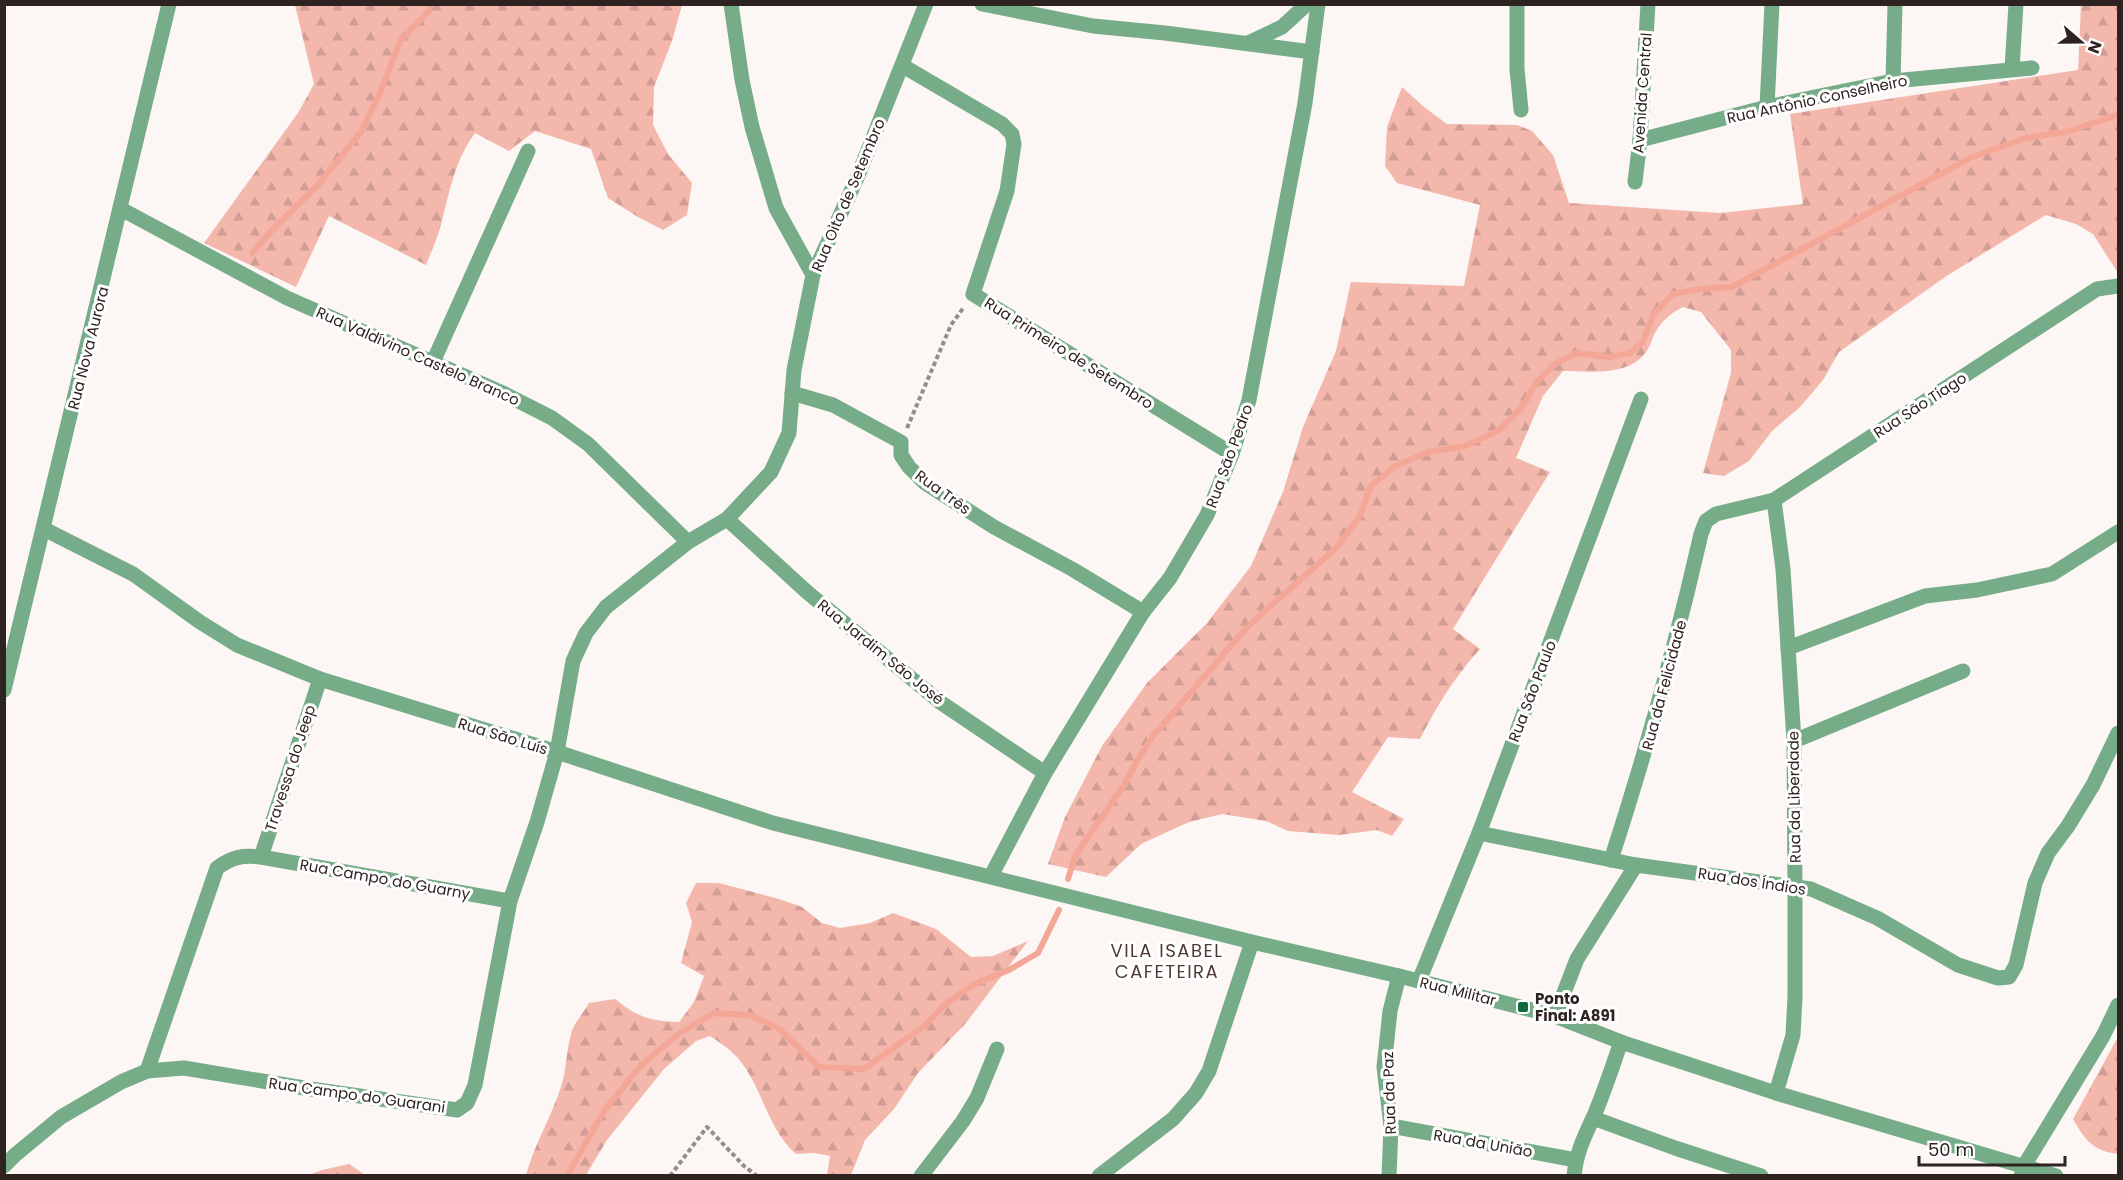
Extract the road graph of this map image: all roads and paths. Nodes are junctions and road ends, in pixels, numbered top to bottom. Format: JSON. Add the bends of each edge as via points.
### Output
{"nodes":[{"id":1,"x":169,"y":4,"type":"edge"},
{"id":2,"x":731,"y":4,"type":"edge"},
{"id":3,"x":926,"y":4,"type":"edge"},
{"id":4,"x":982,"y":4,"type":"edge"},
{"id":5,"x":1307,"y":4,"type":"edge"},
{"id":6,"x":1318,"y":4,"type":"edge"},
{"id":7,"x":1517,"y":4,"type":"edge"},
{"id":8,"x":1648,"y":4,"type":"edge"},
{"id":9,"x":1772,"y":4,"type":"edge"},
{"id":10,"x":1895,"y":4,"type":"edge"},
{"id":11,"x":2016,"y":4,"type":"edge"},
{"id":12,"x":1294,"y":18,"type":"junction"},
{"id":13,"x":1316,"y":25,"type":"junction"},
{"id":14,"x":1248,"y":43,"type":"junction"},
{"id":15,"x":1312,"y":52,"type":"junction"},
{"id":16,"x":903,"y":66,"type":"junction"},
{"id":17,"x":2032,"y":68,"type":"dead end"},
{"id":18,"x":2012,"y":69,"type":"junction"},
{"id":19,"x":1893,"y":81,"type":"junction"},
{"id":20,"x":1767,"y":107,"type":"junction"},
{"id":21,"x":1521,"y":110,"type":"dead end"},
{"id":22,"x":1640,"y":140,"type":"junction"},
{"id":23,"x":528,"y":151,"type":"dead end"},
{"id":24,"x":1635,"y":182,"type":"dead end"},
{"id":25,"x":121,"y":209,"type":"junction"},
{"id":26,"x":813,"y":275,"type":"junction"},
{"id":27,"x":2118,"y":286,"type":"edge"},
{"id":28,"x":973,"y":294,"type":"junction"},
{"id":29,"x":433,"y":362,"type":"junction"},
{"id":30,"x":792,"y":393,"type":"junction"},
{"id":31,"x":1641,"y":399,"type":"dead end"},
{"id":32,"x":901,"y":442,"type":"junction"},
{"id":33,"x":1232,"y":454,"type":"junction"},
{"id":34,"x":1774,"y":500,"type":"junction"},
{"id":35,"x":1716,"y":514,"type":"joint"},
{"id":36,"x":727,"y":519,"type":"junction"},
{"id":37,"x":44,"y":529,"type":"junction"},
{"id":38,"x":2118,"y":532,"type":"edge"},
{"id":39,"x":688,"y":542,"type":"junction"},
{"id":40,"x":1143,"y":612,"type":"junction"},
{"id":41,"x":1788,"y":648,"type":"junction"},
{"id":42,"x":1964,"y":672,"type":"dead end"},
{"id":43,"x":320,"y":679,"type":"junction"},
{"id":44,"x":4,"y":690,"type":"edge"},
{"id":45,"x":2118,"y":733,"type":"edge"},
{"id":46,"x":1794,"y":741,"type":"junction"},
{"id":47,"x":557,"y":752,"type":"junction"},
{"id":48,"x":1045,"y":772,"type":"junction"},
{"id":49,"x":1479,"y":833,"type":"junction"},
{"id":50,"x":261,"y":857,"type":"junction"},
{"id":51,"x":1611,"y":860,"type":"junction"},
{"id":52,"x":1636,"y":865,"type":"junction"},
{"id":53,"x":991,"y":876,"type":"junction"},
{"id":54,"x":1796,"y":886,"type":"junction"},
{"id":55,"x":510,"y":902,"type":"junction"},
{"id":56,"x":1252,"y":942,"type":"junction"},
{"id":57,"x":1399,"y":976,"type":"junction"},
{"id":58,"x":1419,"y":981,"type":"junction"},
{"id":59,"x":2118,"y":1005,"type":"edge"},
{"id":60,"x":1556,"y":1016,"type":"junction"},
{"id":61,"x":1621,"y":1042,"type":"junction"},
{"id":62,"x":997,"y":1048,"type":"dead end"},
{"id":63,"x":147,"y":1071,"type":"junction"},
{"id":64,"x":1776,"y":1093,"type":"junction"},
{"id":65,"x":1593,"y":1118,"type":"junction"},
{"id":66,"x":1391,"y":1126,"type":"junction"},
{"id":67,"x":1576,"y":1160,"type":"junction"},
{"id":68,"x":4,"y":1166,"type":"edge"},
{"id":69,"x":2023,"y":1171,"type":"edge"},
{"id":70,"x":670,"y":1176,"type":"edge"},
{"id":71,"x":757,"y":1176,"type":"edge"},
{"id":72,"x":921,"y":1176,"type":"edge"},
{"id":73,"x":1099,"y":1176,"type":"edge"},
{"id":74,"x":1389,"y":1176,"type":"edge"},
{"id":75,"x":1574,"y":1176,"type":"edge"},
{"id":76,"x":1761,"y":1176,"type":"edge"},
{"id":77,"x":2056,"y":1176,"type":"edge"}],
"edges":[{"from":1,"to":25,"type":"street","name":"Rua Nova Aurora"},
{"from":2,"to":26,"type":"street","via":[[752,127],[776,208]]},
{"from":3,"to":16,"type":"street","name":"Rua Oito de Setembro"},
{"from":4,"to":14,"type":"street","via":[[1093,26]]},
{"from":5,"to":12,"type":"street"},
{"from":6,"to":13,"type":"street","name":"Rua São Pedro"},
{"from":7,"to":21,"type":"street"},
{"from":8,"to":22,"type":"street","name":"Avenida Central"},
{"from":9,"to":20,"type":"street"},
{"from":10,"to":19,"type":"street"},
{"from":11,"to":18,"type":"street"},
{"from":12,"to":13,"type":"street","via":[[1304,17]]},
{"from":12,"to":14,"type":"street"},
{"from":13,"to":15,"type":"street","name":"Rua São Pedro"},
{"from":14,"to":15,"type":"street"},
{"from":15,"to":33,"type":"street","name":"Rua São Pedro","via":[[1249,400]]},
{"from":16,"to":26,"type":"street","name":"Rua Oito de Setembro"},
{"from":16,"to":28,"type":"street","name":"Rua Primeiro de Setembro","via":[[1002,124],[1012,134],[1007,191]]},
{"from":17,"to":18,"type":"street","name":"Rua Antônio Conselheiro"},
{"from":18,"to":19,"type":"street","name":"Rua Antônio Conselheiro"},
{"from":19,"to":20,"type":"street","name":"Rua Antônio Conselheiro"},
{"from":20,"to":22,"type":"street","name":"Rua Antônio Conselheiro"},
{"from":22,"to":24,"type":"street","name":"Avenida Central"},
{"from":23,"to":29,"type":"street"},
{"from":25,"to":29,"type":"street","name":"Rua Valdívino Castelo Branco","via":[[287,298]]},
{"from":25,"to":37,"type":"street","name":"Rua Nova Aurora"},
{"from":26,"to":30,"type":"street","name":"Rua Oito de Setembro"},
{"from":27,"to":34,"type":"street","name":"Rua São Tiago","via":[[2097,289]]},
{"from":28,"to":32,"type":"path","via":[[951,325]]},
{"from":28,"to":33,"type":"street","name":"Rua Primeiro de Setembro"},
{"from":29,"to":39,"type":"street","name":"Rua Valdívino Castelo Branco","via":[[552,418],[588,444]]},
{"from":30,"to":32,"type":"street","via":[[833,405]]},
{"from":30,"to":36,"type":"street","name":"Rua Oito de Setembro","via":[[789,433],[771,472]]},
{"from":31,"to":49,"type":"street","name":"Rua São Paulo"},
{"from":32,"to":40,"type":"street","name":"Rua Três","via":[[901,454],[925,483]]},
{"from":33,"to":40,"type":"street","name":"Rua São Pedro","via":[[1207,515],[1170,578]]},
{"from":34,"to":35,"type":"street","name":"Rua São Tiago"},
{"from":34,"to":41,"type":"street","name":"Rua da Liberdade"},
{"from":35,"to":51,"type":"street","name":"Rua da Felicidade","via":[[1706,521],[1701,534],[1638,779]]},
{"from":36,"to":39,"type":"street","name":"Rua Oito de Setembro"},
{"from":36,"to":48,"type":"street","name":"Rua Jardim São José","via":[[807,592],[940,702]]},
{"from":37,"to":43,"type":"street","name":"Rua São Luís","via":[[133,574],[237,645]]},
{"from":37,"to":44,"type":"street","name":"Rua Nova Aurora"},
{"from":38,"to":41,"type":"street","via":[[2052,574],[1925,596]]},
{"from":39,"to":47,"type":"street","name":"Rua Oito de Setembro","via":[[606,607],[586,633],[573,661]]},
{"from":40,"to":48,"type":"street","name":"Rua São Pedro"},
{"from":41,"to":46,"type":"street","name":"Rua da Liberdade"},
{"from":42,"to":46,"type":"street"},
{"from":43,"to":47,"type":"street","name":"Rua São Luís"},
{"from":43,"to":50,"type":"street","name":"Travessa do Jeep"},
{"from":45,"to":54,"type":"street","name":"Rua dos Índios","via":[[2093,785],[2048,853],[2035,883],[2016,965],[2009,977],[1998,978],[1958,965],[1877,918]]},
{"from":46,"to":54,"type":"street","name":"Rua da Liberdade"},
{"from":47,"to":53,"type":"street","name":"Rua São Luís","via":[[773,824]]},
{"from":47,"to":55,"type":"street","name":"Rua Oito de Setembro"},
{"from":48,"to":53,"type":"street","name":"Rua São Pedro"},
{"from":49,"to":51,"type":"street","name":"Rua dos Índios"},
{"from":49,"to":58,"type":"street","name":"Rua São Paulo"},
{"from":50,"to":55,"type":"street","name":"Rua Campo do Guarny"},
{"from":50,"to":63,"type":"street","name":"Rua Campo do Guarny","via":[[242,855],[217,868]]},
{"from":51,"to":52,"type":"street","name":"Rua dos Índios"},
{"from":52,"to":54,"type":"street","name":"Rua dos Índios"},
{"from":52,"to":60,"type":"street","via":[[1576,959]]},
{"from":53,"to":56,"type":"street","name":"Rua Militar"},
{"from":54,"to":64,"type":"street","name":"Rua da Liberdade","via":[[1793,1035]]},
{"from":55,"to":63,"type":"street","name":"Rua Campo do Guarani","via":[[475,1085],[462,1108],[184,1068]]},
{"from":56,"to":57,"type":"street","name":"Rua Militar"},
{"from":56,"to":73,"type":"street","via":[[1209,1071],[1196,1093],[1173,1119]]},
{"from":57,"to":58,"type":"street","name":"Rua Militar"},
{"from":57,"to":66,"type":"street","name":"Rua da Paz","via":[[1390,1011],[1384,1067]]},
{"from":58,"to":60,"type":"street","name":"Rua Militar"},
{"from":59,"to":69,"type":"street"},
{"from":60,"to":61,"type":"street","name":"Rua Militar"},
{"from":61,"to":64,"type":"street","name":"Rua Militar"},
{"from":61,"to":65,"type":"street"},
{"from":62,"to":72,"type":"street","via":[[977,1098]]},
{"from":63,"to":68,"type":"street","via":[[61,1117]]},
{"from":64,"to":69,"type":"street","name":"Rua Militar"},
{"from":65,"to":67,"type":"street"},
{"from":65,"to":76,"type":"street"},
{"from":66,"to":67,"type":"street","name":"Rua da União"},
{"from":66,"to":74,"type":"street","name":"Rua da Paz"},
{"from":67,"to":75,"type":"street"},
{"from":69,"to":77,"type":"street","name":"Rua Militar"},
{"from":70,"to":71,"type":"path","via":[[707,1127]]}]}
